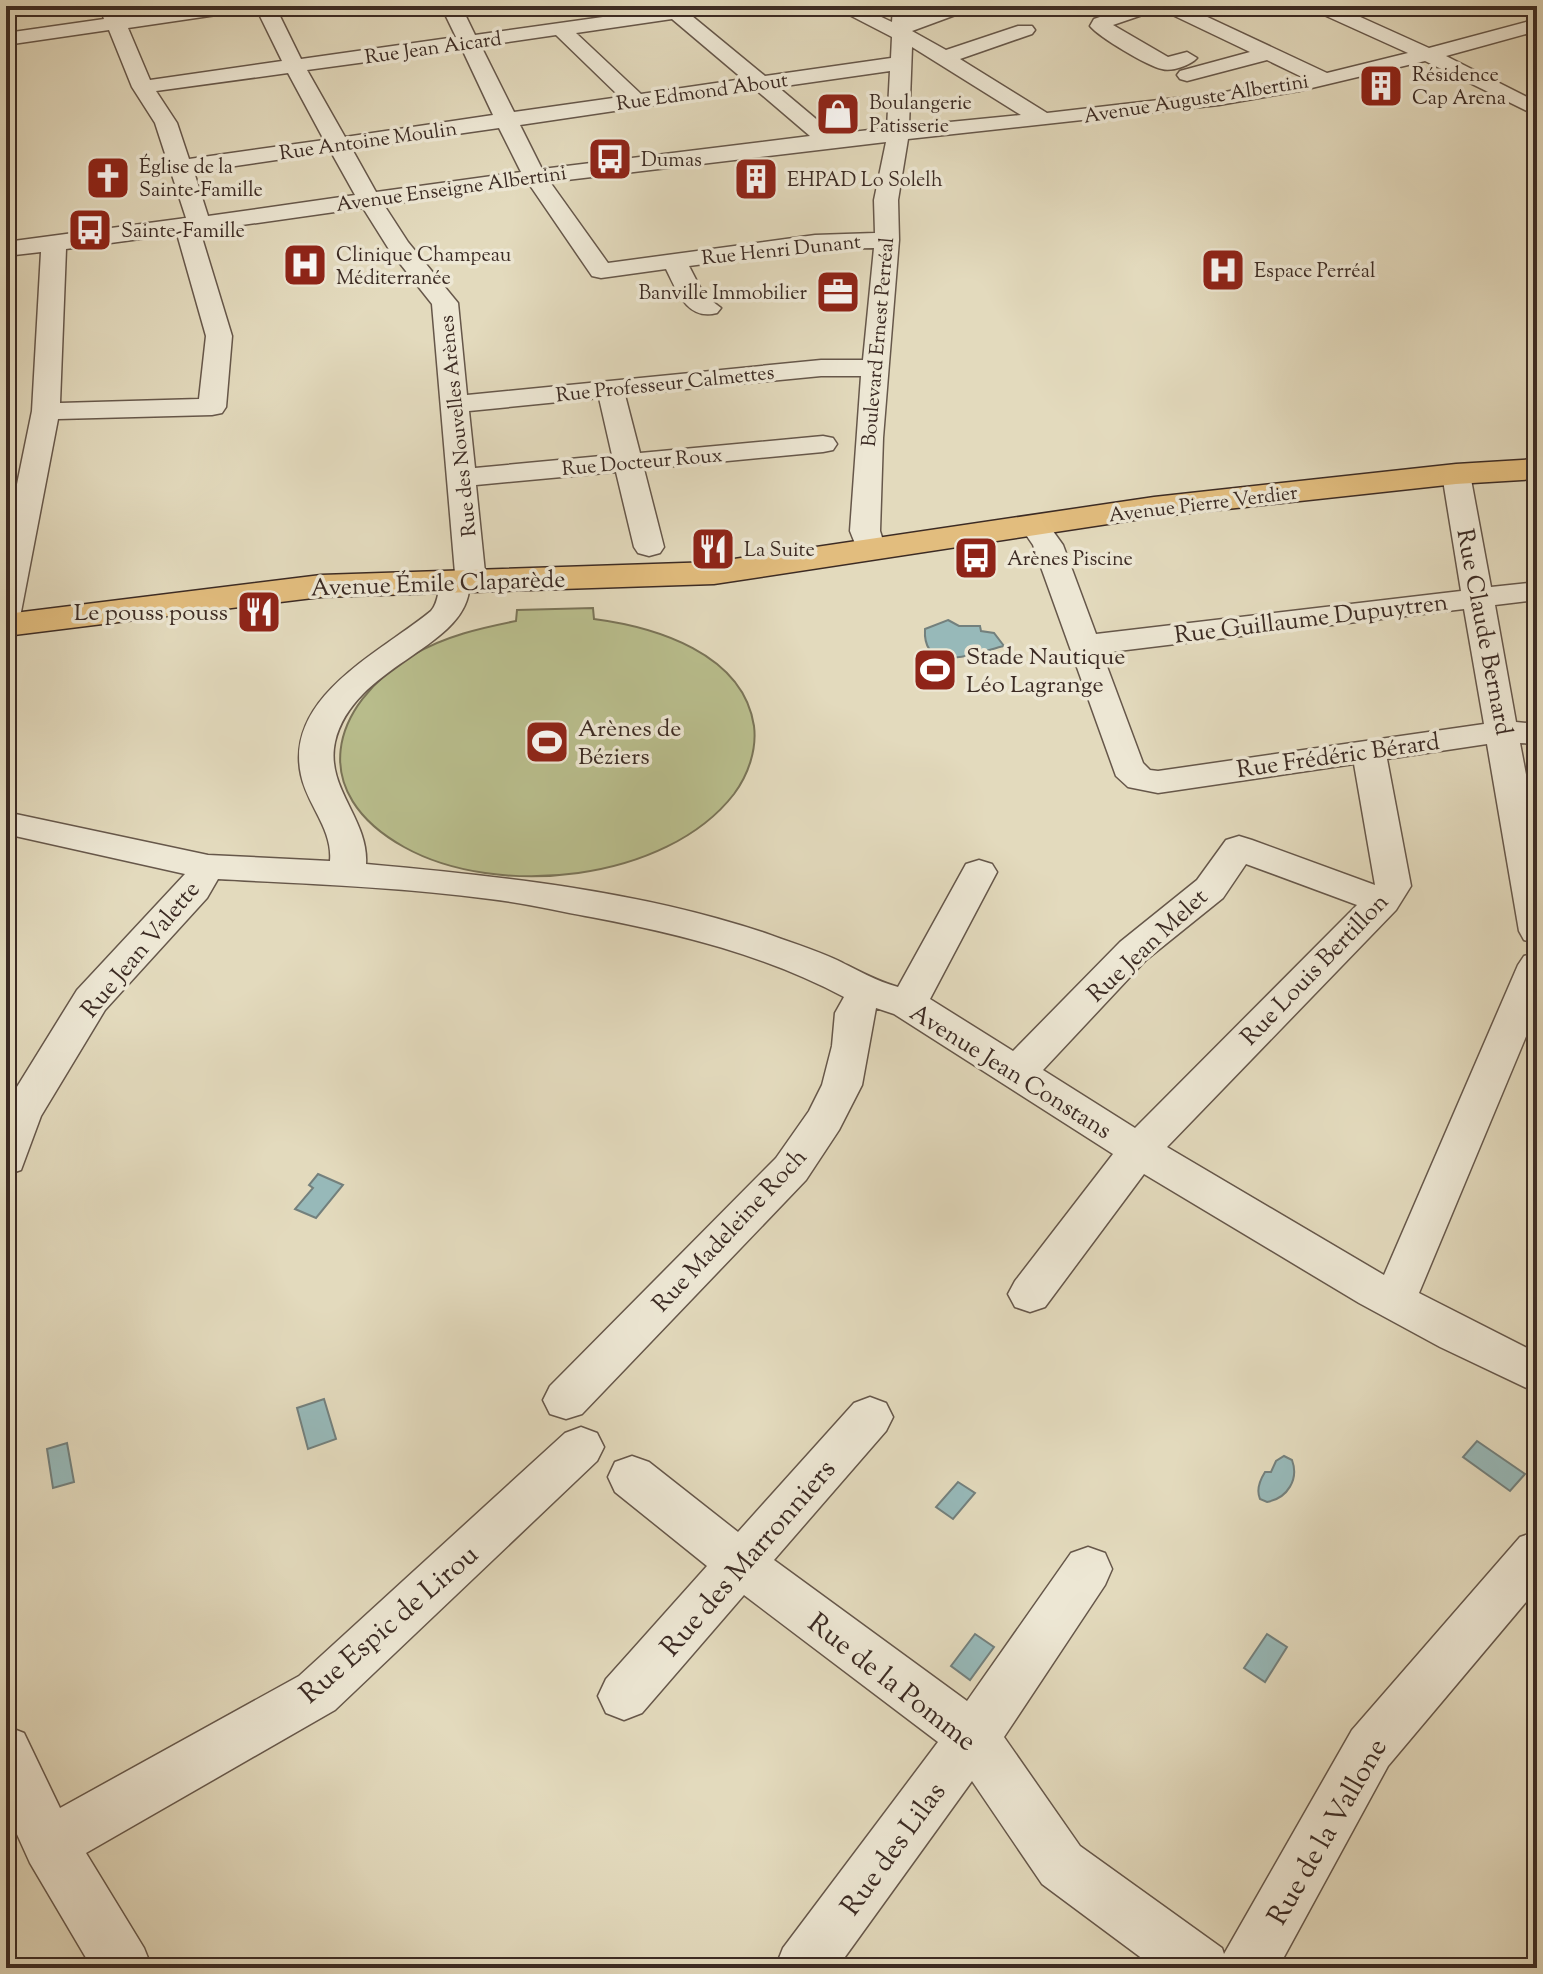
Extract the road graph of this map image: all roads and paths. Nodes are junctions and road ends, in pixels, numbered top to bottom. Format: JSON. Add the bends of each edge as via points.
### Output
{"nodes":[{"id":1,"x":237,"y":6,"type":"edge"},
{"id":2,"x":265,"y":6,"type":"edge"},
{"id":3,"x":451,"y":6,"type":"edge"},
{"id":4,"x":724,"y":6,"type":"edge"},
{"id":5,"x":842,"y":6,"type":"edge"},
{"id":6,"x":962,"y":6,"type":"edge"},
{"id":7,"x":1152,"y":6,"type":"edge"},
{"id":8,"x":1168,"y":6,"type":"edge"},
{"id":9,"x":1320,"y":6,"type":"edge"},
{"id":10,"x":672,"y":10,"type":"edge"},
{"id":11,"x":35,"y":15,"type":"dead end"},
{"id":12,"x":113,"y":15,"type":"edge"},
{"id":13,"x":6,"y":22,"type":"edge"},
{"id":14,"x":903,"y":22,"type":"edge"},
{"id":15,"x":1537,"y":25,"type":"edge"},
{"id":16,"x":561,"y":29,"type":"junction"},
{"id":17,"x":1025,"y":30,"type":"dead end"},
{"id":18,"x":6,"y":39,"type":"edge"},
{"id":19,"x":469,"y":42,"type":"junction"},
{"id":20,"x":1271,"y":53,"type":"junction"},
{"id":21,"x":1426,"y":54,"type":"junction"},
{"id":22,"x":943,"y":58,"type":"junction"},
{"id":23,"x":899,"y":63,"type":"junction"},
{"id":24,"x":295,"y":67,"type":"junction"},
{"id":25,"x":1323,"y":79,"type":"junction"},
{"id":26,"x":759,"y":83,"type":"junction"},
{"id":27,"x":143,"y":87,"type":"junction"},
{"id":28,"x":635,"y":100,"type":"junction"},
{"id":29,"x":1537,"y":110,"type":"edge"},
{"id":30,"x":506,"y":120,"type":"junction"},
{"id":31,"x":1044,"y":120,"type":"junction"},
{"id":32,"x":898,"y":134,"type":"junction"},
{"id":33,"x":828,"y":140,"type":"junction"},
{"id":34,"x":338,"y":144,"type":"junction"},
{"id":35,"x":182,"y":167,"type":"junction"},
{"id":36,"x":535,"y":175,"type":"junction"},
{"id":37,"x":368,"y":199,"type":"junction"},
{"id":38,"x":193,"y":224,"type":"junction"},
{"id":39,"x":887,"y":240,"type":"junction"},
{"id":40,"x":54,"y":243,"type":"junction"},
{"id":41,"x":6,"y":249,"type":"edge"},
{"id":42,"x":675,"y":262,"type":"junction"},
{"id":43,"x":708,"y":308,"type":"dead end"},
{"id":44,"x":876,"y":368,"type":"junction"},
{"id":45,"x":610,"y":388,"type":"junction"},
{"id":46,"x":454,"y":404,"type":"junction"},
{"id":47,"x":46,"y":411,"type":"junction"},
{"id":48,"x":823,"y":444,"type":"dead end"},
{"id":49,"x":630,"y":461,"type":"junction"},
{"id":50,"x":1537,"y":469,"type":"edge"},
{"id":51,"x":1456,"y":474,"type":"junction"},
{"id":52,"x":461,"y":478,"type":"junction"},
{"id":53,"x":1035,"y":526,"type":"junction"},
{"id":54,"x":649,"y":547,"type":"dead end"},
{"id":55,"x":871,"y":550,"type":"junction"},
{"id":56,"x":463,"y":582,"type":"junction"},
{"id":57,"x":1537,"y":591,"type":"edge"},
{"id":58,"x":1477,"y":597,"type":"junction"},
{"id":59,"x":6,"y":612,"type":"edge"},
{"id":60,"x":6,"y":625,"type":"edge"},
{"id":61,"x":1086,"y":645,"type":"junction"},
{"id":62,"x":1520,"y":732,"type":"edge"},
{"id":63,"x":1368,"y":749,"type":"junction"},
{"id":64,"x":6,"y":823,"type":"edge"},
{"id":65,"x":208,"y":867,"type":"junction"},
{"id":66,"x":979,"y":872,"type":"dead end"},
{"id":67,"x":347,"y":874,"type":"junction"},
{"id":68,"x":1383,"y":901,"type":"junction"},
{"id":69,"x":1537,"y":931,"type":"edge"},
{"id":70,"x":1537,"y":965,"type":"edge"},
{"id":71,"x":867,"y":992,"type":"junction"},
{"id":72,"x":908,"y":1004,"type":"junction"},
{"id":73,"x":1017,"y":1072,"type":"junction"},
{"id":74,"x":1138,"y":1151,"type":"junction"},
{"id":75,"x":6,"y":1159,"type":"edge"},
{"id":76,"x":1030,"y":1294,"type":"dead end"},
{"id":77,"x":1394,"y":1301,"type":"junction"},
{"id":78,"x":1537,"y":1374,"type":"edge"},
{"id":79,"x":566,"y":1400,"type":"dead end"},
{"id":80,"x":870,"y":1417,"type":"dead end"},
{"id":81,"x":581,"y":1447,"type":"dead end"},
{"id":82,"x":632,"y":1477,"type":"dead end"},
{"id":83,"x":1537,"y":1553,"type":"edge"},
{"id":84,"x":741,"y":1564,"type":"junction"},
{"id":85,"x":1088,"y":1569,"type":"dead end"},
{"id":86,"x":624,"y":1696,"type":"dead end"},
{"id":87,"x":973,"y":1737,"type":"junction"},
{"id":88,"x":6,"y":1751,"type":"edge"},
{"id":89,"x":49,"y":1844,"type":"junction"},
{"id":90,"x":124,"y":1968,"type":"edge"},
{"id":91,"x":803,"y":1968,"type":"edge"},
{"id":92,"x":1202,"y":1968,"type":"edge"},
{"id":93,"x":1247,"y":1968,"type":"edge"}],
"edges":[{"from":1,"to":12,"type":"street"},
{"from":2,"to":24,"type":"street","name":"Rue des Nouvelles Arènes"},
{"from":3,"to":19,"type":"street"},
{"from":4,"to":10,"type":"street","name":"Rue Jean Aicard"},
{"from":5,"to":14,"type":"street"},
{"from":6,"to":14,"type":"street"},
{"from":7,"to":20,"type":"street","via":[[1100,26],[1166,64],[1187,66]]},
{"from":8,"to":20,"type":"street"},
{"from":9,"to":21,"type":"street"},
{"from":10,"to":16,"type":"street","name":"Rue Jean Aicard"},
{"from":10,"to":26,"type":"street"},
{"from":11,"to":13,"type":"street"},
{"from":12,"to":18,"type":"street"},
{"from":12,"to":27,"type":"street"},
{"from":14,"to":22,"type":"street","via":[[915,40]]},
{"from":14,"to":23,"type":"street","name":"Boulevard Ernest Perréal"},
{"from":15,"to":21,"type":"street","name":"Avenue Auguste Albertini"},
{"from":16,"to":19,"type":"street","name":"Rue Jean Aicard"},
{"from":16,"to":28,"type":"street"},
{"from":17,"to":22,"type":"street"},
{"from":19,"to":24,"type":"street","name":"Rue Jean Aicard"},
{"from":19,"to":30,"type":"street"},
{"from":20,"to":25,"type":"street"},
{"from":21,"to":25,"type":"street","name":"Avenue Auguste Albertini"},
{"from":21,"to":29,"type":"street"},
{"from":22,"to":31,"type":"street"},
{"from":23,"to":26,"type":"street","name":"Rue Edmond About"},
{"from":23,"to":32,"type":"street","name":"Boulevard Ernest Perréal"},
{"from":24,"to":27,"type":"street","name":"Rue Jean Aicard"},
{"from":24,"to":34,"type":"street","name":"Rue des Nouvelles Arènes"},
{"from":25,"to":31,"type":"street","name":"Avenue Auguste Albertini","via":[[1222,98]]},
{"from":26,"to":28,"type":"street","name":"Rue Edmond About"},
{"from":26,"to":33,"type":"street"},
{"from":27,"to":35,"type":"street","via":[[166,123]]},
{"from":28,"to":30,"type":"street","name":"Rue Edmond About"},
{"from":30,"to":34,"type":"street","name":"Rue Antoine Moulin"},
{"from":30,"to":36,"type":"street"},
{"from":31,"to":32,"type":"street","name":"Avenue Auguste Albertini"},
{"from":32,"to":33,"type":"street","name":"Avenue Enseigne Albertini"},
{"from":32,"to":39,"type":"street","name":"Boulevard Ernest Perréal","via":[[886,200]]},
{"from":33,"to":36,"type":"street","name":"Avenue Enseigne Albertini"},
{"from":34,"to":35,"type":"street","name":"Rue Antoine Moulin"},
{"from":34,"to":37,"type":"street","name":"Rue des Nouvelles Arènes"},
{"from":35,"to":38,"type":"street"},
{"from":36,"to":37,"type":"street","name":"Avenue Enseigne Albertini"},
{"from":36,"to":42,"type":"street","name":"Rue Henri Dunant","via":[[601,271]]},
{"from":37,"to":38,"type":"street","name":"Avenue Enseigne Albertini"},
{"from":37,"to":46,"type":"street","name":"Rue des Nouvelles Arènes","via":[[445,303]]},
{"from":38,"to":40,"type":"street","name":"Avenue Enseigne Albertini"},
{"from":38,"to":47,"type":"street","via":[[219,336],[212,407]]},
{"from":39,"to":42,"type":"street","name":"Rue Henri Dunant","via":[[815,242]]},
{"from":39,"to":44,"type":"street","name":"Boulevard Ernest Perréal"},
{"from":40,"to":41,"type":"street","name":"Avenue Enseigne Albertini"},
{"from":40,"to":47,"type":"street"},
{"from":42,"to":43,"type":"street","name":"Rue Henri Dunant","via":[[694,300]]},
{"from":44,"to":45,"type":"street","name":"Rue Professeur Calmettes","via":[[832,367]]},
{"from":44,"to":55,"type":"street","name":"Boulevard Ernest Perréal","via":[[865,531]]},
{"from":45,"to":46,"type":"street","name":"Rue Professeur Calmettes"},
{"from":45,"to":49,"type":"street"},
{"from":46,"to":52,"type":"street","name":"Rue des Nouvelles Arènes"},
{"from":47,"to":59,"type":"street"},
{"from":48,"to":49,"type":"street","name":"Rue Docteur Roux"},
{"from":49,"to":52,"type":"street","name":"Rue Docteur Roux"},
{"from":49,"to":54,"type":"street"},
{"from":50,"to":51,"type":"main road","name":"Avenue Pierre Verdier"},
{"from":51,"to":53,"type":"main road","name":"Avenue Pierre Verdier","via":[[1154,507]]},
{"from":51,"to":58,"type":"street","name":"Rue Claude Bernard"},
{"from":52,"to":56,"type":"street","name":"Rue des Nouvelles Arènes"},
{"from":53,"to":55,"type":"main road","name":"Avenue Pierre Verdier"},
{"from":53,"to":61,"type":"street","via":[[1048,545]]},
{"from":55,"to":56,"type":"main road","name":"Avenue Émile Claparède","via":[[714,573]]},
{"from":56,"to":60,"type":"main road","name":"Avenue Émile Claparède","via":[[274,590]]},
{"from":56,"to":67,"type":"street","via":[[439,620],[347,687],[317,742],[324,797],[348,839]]},
{"from":57,"to":58,"type":"street","name":"Rue Guillaume Dupuytren"},
{"from":58,"to":61,"type":"street","name":"Rue Guillaume Dupuytren"},
{"from":58,"to":62,"type":"street","name":"Rue Claude Bernard"},
{"from":61,"to":63,"type":"street","name":"Rue Frédéric Bérard","via":[[1128,768],[1140,779],[1158,782]]},
{"from":62,"to":63,"type":"street","name":"Rue Frédéric Bérard"},
{"from":62,"to":69,"type":"street","name":"Rue Claude Bernard"},
{"from":63,"to":68,"type":"street","name":"Rue Louis Bertillon","via":[[1393,886]]},
{"from":64,"to":65,"type":"street","name":"Avenue Jean Constans"},
{"from":65,"to":67,"type":"street","name":"Avenue Jean Constans"},
{"from":65,"to":75,"type":"street","name":"Rue Jean Valette","via":[[194,889],[91,1000],[21,1114]]},
{"from":66,"to":72,"type":"street"},
{"from":67,"to":71,"type":"street","name":"Avenue Jean Constans","via":[[491,887],[669,919],[748,941]]},
{"from":68,"to":73,"type":"street","name":"Rue Jean Melet","via":[[1239,848],[1210,889],[1133,951]]},
{"from":68,"to":74,"type":"street","name":"Rue Louis Bertillon"},
{"from":70,"to":77,"type":"street"},
{"from":71,"to":72,"type":"street","name":"Avenue Jean Constans"},
{"from":71,"to":79,"type":"street","name":"Rue Madeleine Roch","via":[[854,1013],[842,1085],[809,1146]]},
{"from":72,"to":73,"type":"street","name":"Avenue Jean Constans"},
{"from":73,"to":74,"type":"street","name":"Avenue Jean Constans"},
{"from":74,"to":76,"type":"street","name":"Rue Louis Bertillon"},
{"from":74,"to":77,"type":"street","name":"Avenue Jean Constans"},
{"from":77,"to":78,"type":"street","name":"Avenue Jean Constans"},
{"from":80,"to":84,"type":"street","name":"Rue des Marronniers"},
{"from":81,"to":89,"type":"street","name":"Rue Espic de Lirou","via":[[317,1693]]},
{"from":82,"to":84,"type":"street","name":"Rue de la Pomme"},
{"from":83,"to":93,"type":"street","name":"Rue de la Vallone","via":[[1370,1748]]},
{"from":84,"to":86,"type":"street","name":"Rue des Marronniers"},
{"from":84,"to":87,"type":"street","name":"Rue de la Pomme"},
{"from":85,"to":87,"type":"street","name":"Rue des Lilas"},
{"from":87,"to":91,"type":"street","name":"Rue des Lilas"},
{"from":87,"to":92,"type":"street","name":"Rue de la Pomme","via":[[1061,1865]]},
{"from":88,"to":89,"type":"street"},
{"from":89,"to":90,"type":"street"}]}
